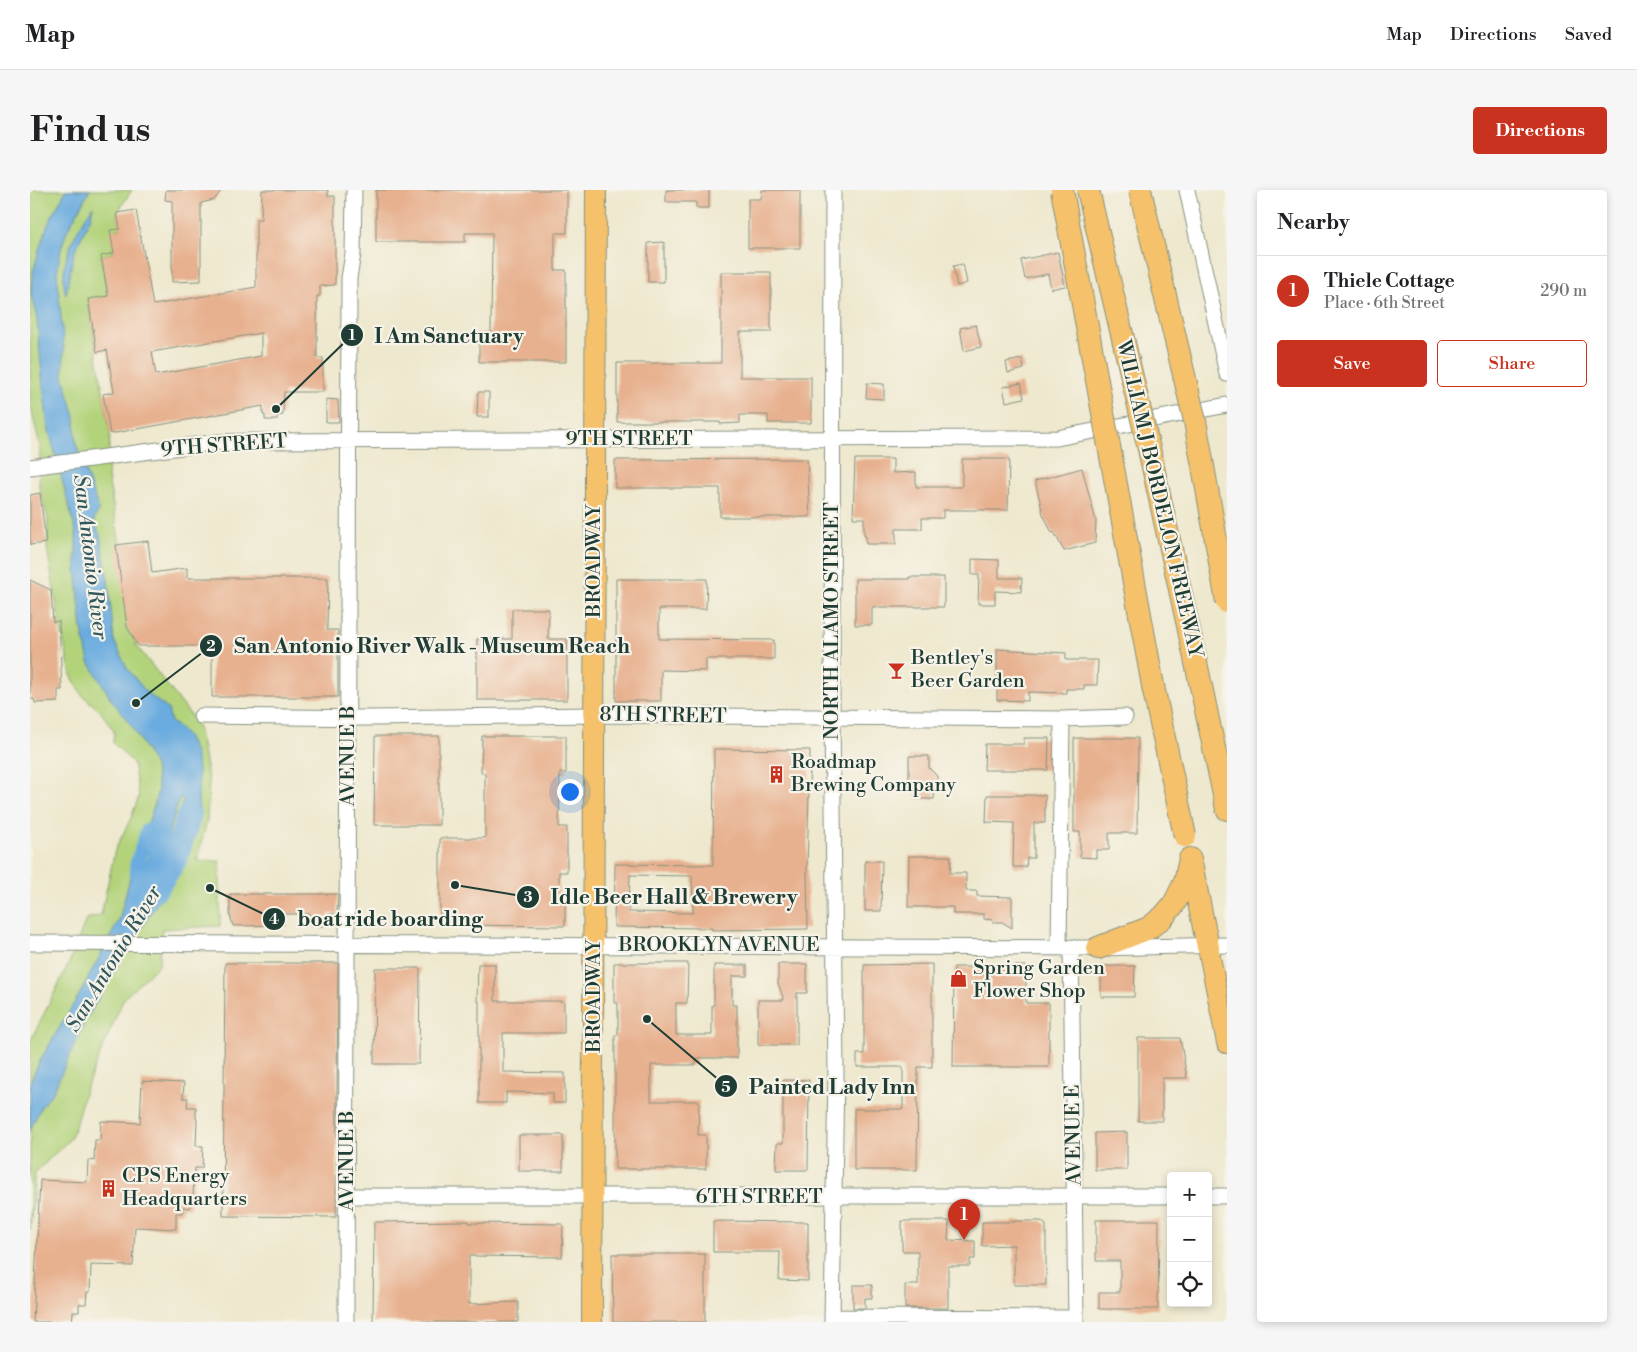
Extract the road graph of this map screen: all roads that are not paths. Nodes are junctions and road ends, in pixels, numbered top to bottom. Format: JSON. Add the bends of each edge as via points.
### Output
{"nodes":[{"id":1,"x":354,"y":190,"type":"edge"},
{"id":2,"x":596,"y":190,"type":"edge"},
{"id":3,"x":833,"y":190,"type":"edge"},
{"id":4,"x":1062,"y":190,"type":"edge"},
{"id":5,"x":1088,"y":190,"type":"edge"},
{"id":6,"x":1140,"y":190,"type":"edge"},
{"id":7,"x":1187,"y":190,"type":"edge"},
{"id":8,"x":1227,"y":374,"type":"edge"},
{"id":9,"x":1227,"y":405,"type":"edge"},
{"id":10,"x":833,"y":438,"type":"junction"},
{"id":11,"x":594,"y":439,"type":"junction"},
{"id":12,"x":349,"y":441,"type":"junction"},
{"id":13,"x":35,"y":466,"type":"edge"},
{"id":14,"x":1227,"y":602,"type":"edge"},
{"id":15,"x":594,"y":715,"type":"junction"},
{"id":16,"x":200,"y":716,"type":"dead end"},
{"id":17,"x":349,"y":717,"type":"junction"},
{"id":18,"x":832,"y":717,"type":"junction"},
{"id":19,"x":1125,"y":718,"type":"dead end"},
{"id":20,"x":1062,"y":719,"type":"junction"},
{"id":21,"x":1227,"y":809,"type":"edge"},
{"id":22,"x":1190,"y":858,"type":"junction"},
{"id":23,"x":30,"y":943,"type":"edge"},
{"id":24,"x":348,"y":944,"type":"junction"},
{"id":25,"x":594,"y":945,"type":"junction"},
{"id":26,"x":835,"y":946,"type":"junction"},
{"id":27,"x":1217,"y":946,"type":"edge"},
{"id":28,"x":1065,"y":947,"type":"junction"},
{"id":29,"x":1098,"y":948,"type":"junction"},
{"id":30,"x":1227,"y":1043,"type":"edge"},
{"id":31,"x":347,"y":1196,"type":"junction"},
{"id":32,"x":1075,"y":1196,"type":"junction"},
{"id":33,"x":1167,"y":1196,"type":"edge"},
{"id":34,"x":593,"y":1197,"type":"junction"},
{"id":35,"x":834,"y":1197,"type":"junction"},
{"id":36,"x":832,"y":1319,"type":"edge"},
{"id":37,"x":1076,"y":1320,"type":"edge"},
{"id":38,"x":346,"y":1322,"type":"edge"},
{"id":39,"x":592,"y":1322,"type":"edge"}],
"edges":[{"from":1,"to":12,"type":"street","name":"AVENUE B","via":[[353,254],[349,278]]},
{"from":2,"to":11,"type":"main road","name":"BROADWAY"},
{"from":3,"to":10,"type":"street","name":"NORTH ALAMO STREET"},
{"from":4,"to":22,"type":"highway","bridge":true,"via":[[1152,681]]},
{"from":5,"to":21,"type":"highway","name":"WILLIAM J BORDELON FREEWAY","bridge":true,"via":[[1151,459]]},
{"from":6,"to":14,"type":"highway","bridge":true,"via":[[1195,421]]},
{"from":7,"to":8,"type":"street"},
{"from":9,"to":10,"type":"street","name":"9TH STREET","via":[[1057,438]]},
{"from":10,"to":11,"type":"street","name":"9TH STREET"},
{"from":10,"to":18,"type":"street","name":"NORTH ALAMO STREET"},
{"from":11,"to":12,"type":"street","name":"9TH STREET"},
{"from":11,"to":15,"type":"main road","name":"BROADWAY"},
{"from":12,"to":13,"type":"street","name":"9TH STREET","via":[[219,442]]},
{"from":12,"to":17,"type":"street","name":"AVENUE B"},
{"from":15,"to":17,"type":"street","name":"8TH STREET"},
{"from":15,"to":18,"type":"street","name":"8TH STREET"},
{"from":15,"to":25,"type":"main road","name":"BROADWAY"},
{"from":16,"to":17,"type":"street","name":"8TH STREET"},
{"from":17,"to":24,"type":"street","name":"AVENUE B"},
{"from":18,"to":20,"type":"street","name":"8TH STREET"},
{"from":18,"to":26,"type":"street","name":"NORTH ALAMO STREET"},
{"from":19,"to":20,"type":"street","name":"8TH STREET"},
{"from":20,"to":28,"type":"street","name":"AVENUE E"},
{"from":22,"to":27,"type":"highway"},
{"from":22,"to":29,"type":"highway","via":[[1185,882],[1163,917],[1149,928]]},
{"from":23,"to":24,"type":"street","name":"BROOKLYN AVENUE"},
{"from":24,"to":25,"type":"street","name":"BROOKLYN AVENUE"},
{"from":24,"to":31,"type":"street","name":"AVENUE B"},
{"from":25,"to":26,"type":"street","name":"BROOKLYN AVENUE"},
{"from":25,"to":34,"type":"main road","name":"BROADWAY"},
{"from":26,"to":28,"type":"street","name":"BROOKLYN AVENUE"},
{"from":26,"to":35,"type":"street","name":"NORTH ALAMO STREET"},
{"from":27,"to":29,"type":"street","name":"BROOKLYN AVENUE"},
{"from":27,"to":30,"type":"main road"},
{"from":28,"to":29,"type":"street","name":"BROOKLYN AVENUE"},
{"from":28,"to":32,"type":"street","name":"AVENUE E"},
{"from":31,"to":34,"type":"street","name":"6TH STREET"},
{"from":31,"to":38,"type":"street","name":"AVENUE B"},
{"from":32,"to":33,"type":"street","name":"6TH STREET"},
{"from":32,"to":35,"type":"street","name":"6TH STREET"},
{"from":32,"to":37,"type":"street","name":"AVENUE E"},
{"from":34,"to":35,"type":"street","name":"6TH STREET"},
{"from":34,"to":39,"type":"main road","name":"BROADWAY"},
{"from":35,"to":36,"type":"street","name":"NORTH ALAMO STREET"},
{"from":36,"to":37,"type":"street"}]}
